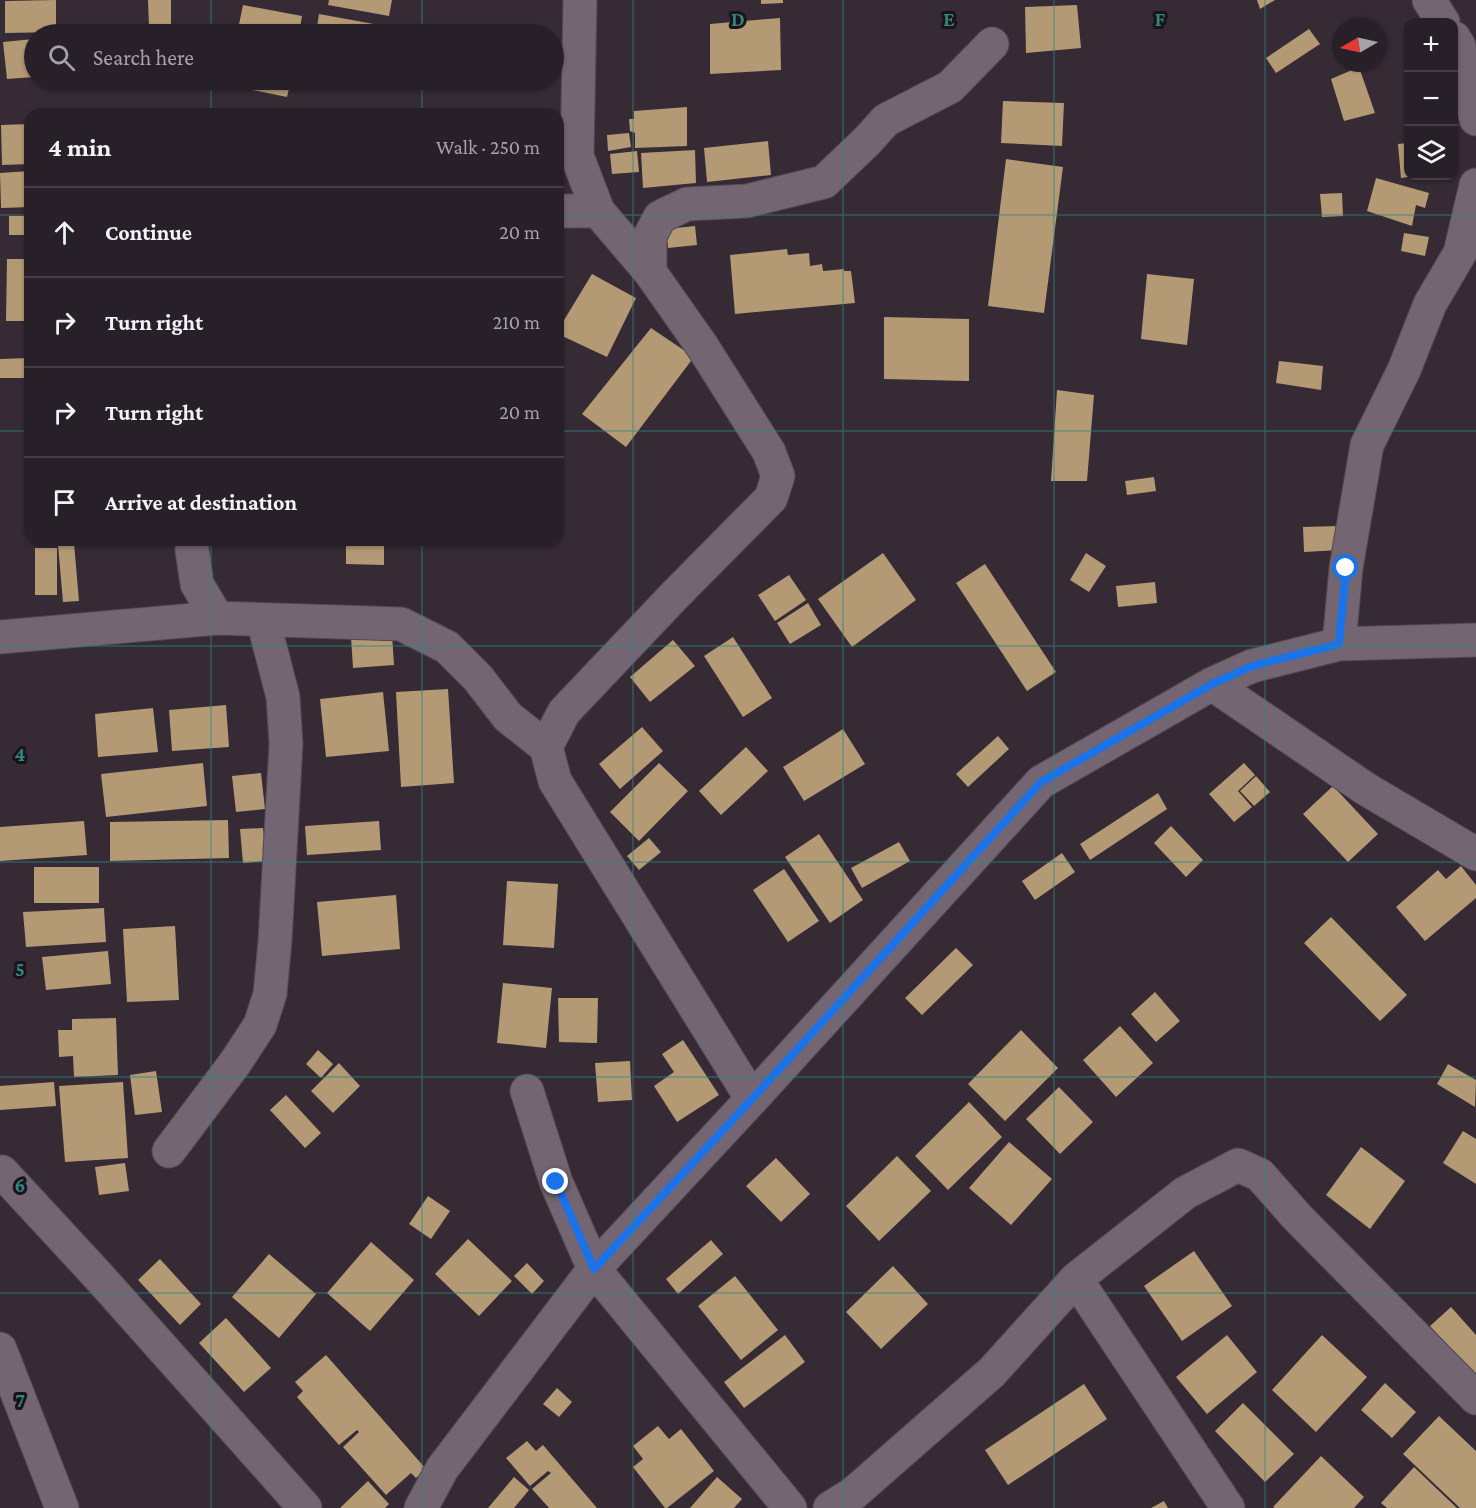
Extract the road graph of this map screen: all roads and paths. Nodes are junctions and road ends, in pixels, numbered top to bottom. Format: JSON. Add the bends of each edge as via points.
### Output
{"nodes":[{"id":1,"x":580,"y":0,"type":"edge"},
{"id":2,"x":1429,"y":0,"type":"edge"},
{"id":3,"x":1440,"y":18,"type":"edge"},
{"id":4,"x":992,"y":44,"type":"dead end"},
{"id":5,"x":1458,"y":44,"type":"edge"},
{"id":6,"x":1476,"y":119,"type":"edge"},
{"id":7,"x":1476,"y":185,"type":"edge"},
{"id":8,"x":564,"y":211,"type":"edge"},
{"id":9,"x":598,"y":211,"type":"junction"},
{"id":10,"x":650,"y":272,"type":"junction"},
{"id":11,"x":192,"y":546,"type":"edge"},
{"id":12,"x":217,"y":618,"type":"junction"},
{"id":13,"x":263,"y":620,"type":"junction"},
{"id":14,"x":0,"y":637,"type":"edge"},
{"id":15,"x":1476,"y":640,"type":"edge"},
{"id":16,"x":1339,"y":644,"type":"junction"},
{"id":17,"x":1212,"y":684,"type":"junction"},
{"id":18,"x":546,"y":747,"type":"junction"},
{"id":19,"x":1476,"y":854,"type":"edge"},
{"id":20,"x":527,"y":1091,"type":"dead end"},
{"id":21,"x":752,"y":1099,"type":"junction"},
{"id":22,"x":169,"y":1151,"type":"dead end"},
{"id":23,"x":1,"y":1170,"type":"edge"},
{"id":24,"x":594,"y":1269,"type":"junction"},
{"id":25,"x":1076,"y":1279,"type":"junction"},
{"id":26,"x":0,"y":1349,"type":"edge"},
{"id":27,"x":1476,"y":1398,"type":"edge"},
{"id":28,"x":62,"y":1508,"type":"edge"},
{"id":29,"x":305,"y":1508,"type":"edge"},
{"id":30,"x":421,"y":1508,"type":"edge"},
{"id":31,"x":790,"y":1508,"type":"edge"},
{"id":32,"x":830,"y":1508,"type":"edge"},
{"id":33,"x":1228,"y":1508,"type":"edge"}],
"edges":[{"from":1,"to":9,"type":"street","via":[[578,156]]},
{"from":2,"to":3,"type":"street"},
{"from":4,"to":10,"type":"street","via":[[950,87],[886,120],[824,182],[747,201],[687,204],[660,217],[650,236]]},
{"from":5,"to":6,"type":"street"},
{"from":7,"to":16,"type":"street","via":[[1460,253],[1430,304],[1404,370],[1367,445],[1346,568]]},
{"from":8,"to":9,"type":"street"},
{"from":9,"to":10,"type":"street"},
{"from":10,"to":18,"type":"street","via":[[769,452],[778,476],[771,498],[564,712]]},
{"from":11,"to":12,"type":"street","via":[[197,584]]},
{"from":12,"to":13,"type":"street"},
{"from":12,"to":14,"type":"street"},
{"from":13,"to":18,"type":"street","via":[[401,624],[447,647],[478,678],[508,717]]},
{"from":13,"to":22,"type":"street","via":[[283,697],[286,744],[270,994],[260,1025]]},
{"from":15,"to":16,"type":"street"},
{"from":16,"to":17,"type":"street","via":[[1252,666]]},
{"from":17,"to":19,"type":"street","via":[[1366,789]]},
{"from":17,"to":21,"type":"street","via":[[1041,782]]},
{"from":18,"to":21,"type":"street","via":[[555,781]]},
{"from":20,"to":24,"type":"street","via":[[556,1182]]},
{"from":21,"to":24,"type":"street"},
{"from":23,"to":29,"type":"street"},
{"from":24,"to":30,"type":"street","via":[[442,1469]]},
{"from":24,"to":31,"type":"street"},
{"from":25,"to":27,"type":"street","via":[[1185,1193],[1238,1166],[1260,1175]]},
{"from":25,"to":32,"type":"street","via":[[992,1372],[854,1493]]},
{"from":25,"to":33,"type":"street"},
{"from":26,"to":28,"type":"street"}]}
